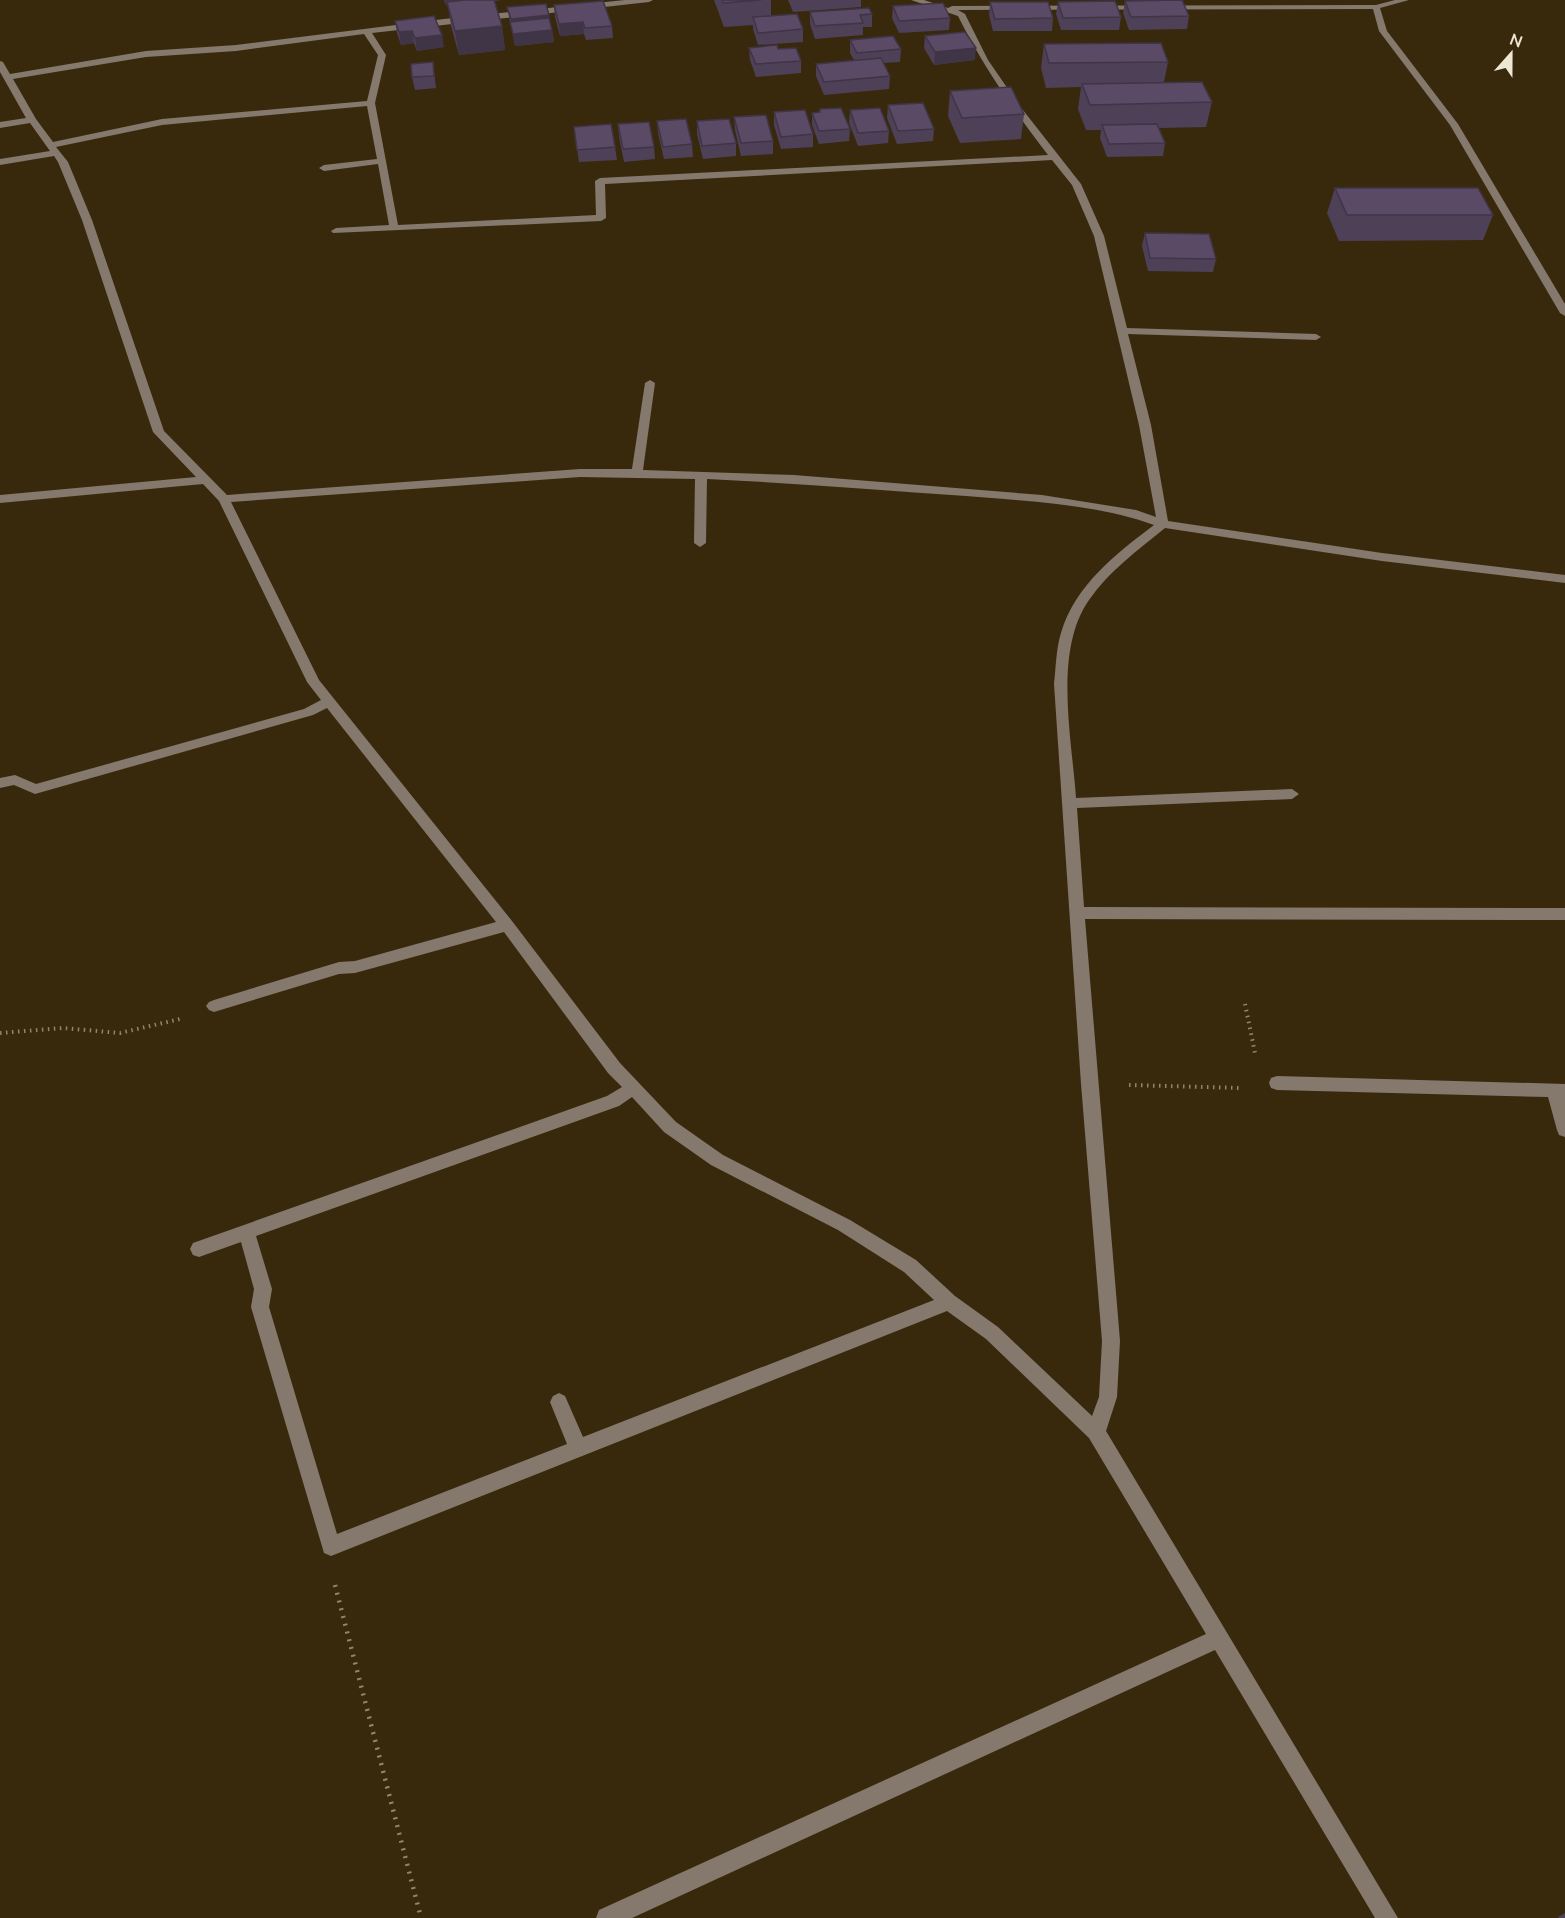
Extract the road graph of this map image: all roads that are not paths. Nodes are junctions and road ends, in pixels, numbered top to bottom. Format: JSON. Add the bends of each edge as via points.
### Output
{"nodes":[{"id":1,"x":650,"y":0,"type":"edge"},
{"id":2,"x":915,"y":0,"type":"edge"},
{"id":3,"x":1405,"y":0,"type":"edge"},
{"id":4,"x":1376,"y":7,"type":"junction"},
{"id":5,"x":943,"y":8,"type":"junction"},
{"id":6,"x":367,"y":32,"type":"junction"},
{"id":7,"x":4,"y":70,"type":"edge"},
{"id":8,"x":371,"y":103,"type":"junction"},
{"id":9,"x":32,"y":120,"type":"junction"},
{"id":10,"x":0,"y":125,"type":"edge"},
{"id":11,"x":53,"y":149,"type":"junction"},
{"id":12,"x":1056,"y":157,"type":"junction"},
{"id":13,"x":382,"y":161,"type":"junction"},
{"id":14,"x":0,"y":162,"type":"edge"},
{"id":15,"x":324,"y":168,"type":"dead end"},
{"id":16,"x":394,"y":228,"type":"junction"},
{"id":17,"x":336,"y":231,"type":"dead end"},
{"id":18,"x":1565,"y":313,"type":"edge"},
{"id":19,"x":1124,"y":331,"type":"junction"},
{"id":20,"x":1316,"y":337,"type":"dead end"},
{"id":21,"x":650,"y":383,"type":"dead end"},
{"id":22,"x":637,"y":473,"type":"junction"},
{"id":23,"x":701,"y":475,"type":"junction"},
{"id":24,"x":206,"y":480,"type":"junction"},
{"id":25,"x":0,"y":499,"type":"edge"},
{"id":26,"x":224,"y":500,"type":"junction"},
{"id":27,"x":1163,"y":524,"type":"junction"},
{"id":28,"x":700,"y":543,"type":"dead end"},
{"id":29,"x":1565,"y":579,"type":"edge"},
{"id":30,"x":329,"y":700,"type":"junction"},
{"id":31,"x":0,"y":783,"type":"edge"},
{"id":32,"x":1292,"y":794,"type":"dead end"},
{"id":33,"x":1070,"y":803,"type":"junction"},
{"id":34,"x":1078,"y":913,"type":"junction"},
{"id":35,"x":1565,"y":914,"type":"edge"},
{"id":36,"x":507,"y":924,"type":"junction"},
{"id":37,"x":214,"y":1006,"type":"road end"},
{"id":38,"x":1270,"y":1086,"type":"road end"},
{"id":39,"x":631,"y":1089,"type":"junction"},
{"id":40,"x":1559,"y":1091,"type":"edge"},
{"id":41,"x":1565,"y":1130,"type":"edge"},
{"id":42,"x":246,"y":1231,"type":"junction"},
{"id":43,"x":199,"y":1249,"type":"dead end"},
{"id":44,"x":949,"y":1302,"type":"junction"},
{"id":45,"x":560,"y":1402,"type":"dead end"},
{"id":46,"x":1096,"y":1432,"type":"junction"},
{"id":47,"x":579,"y":1449,"type":"junction"},
{"id":48,"x":1219,"y":1638,"type":"junction"},
{"id":49,"x":607,"y":1918,"type":"edge"},
{"id":50,"x":1387,"y":1918,"type":"edge"}],
"edges":[{"from":1,"to":6,"type":"street"},
{"from":2,"to":5,"type":"street"},
{"from":3,"to":4,"type":"street"},
{"from":4,"to":5,"type":"street"},
{"from":4,"to":18,"type":"street","via":[[1383,31],[1454,124]]},
{"from":5,"to":12,"type":"street","via":[[961,14],[984,60]]},
{"from":6,"to":7,"type":"street"},
{"from":6,"to":8,"type":"street","via":[[382,55]]},
{"from":7,"to":9,"type":"street"},
{"from":8,"to":11,"type":"street","via":[[162,122]]},
{"from":8,"to":13,"type":"street"},
{"from":9,"to":10,"type":"street"},
{"from":9,"to":11,"type":"street"},
{"from":11,"to":14,"type":"street"},
{"from":11,"to":24,"type":"street","via":[[63,162],[87,220],[159,432]]},
{"from":12,"to":16,"type":"street","via":[[600,181],[601,218]]},
{"from":12,"to":19,"type":"street","via":[[1076,184],[1099,236]]},
{"from":13,"to":15,"type":"street"},
{"from":13,"to":16,"type":"street"},
{"from":16,"to":17,"type":"street"},
{"from":19,"to":20,"type":"street"},
{"from":19,"to":27,"type":"street"},
{"from":21,"to":22,"type":"street"},
{"from":22,"to":23,"type":"street"},
{"from":22,"to":26,"type":"street","via":[[580,473]]},
{"from":23,"to":27,"type":"street","via":[[1042,499],[1136,514]]},
{"from":23,"to":28,"type":"street"},
{"from":24,"to":25,"type":"street"},
{"from":24,"to":26,"type":"street"},
{"from":26,"to":30,"type":"street","via":[[314,682]]},
{"from":27,"to":29,"type":"street","via":[[1382,557]]},
{"from":27,"to":33,"type":"street","via":[[1113,563],[1084,597],[1067,633],[1060,684]]},
{"from":30,"to":31,"type":"street","via":[[308,712],[35,789],[15,780]]},
{"from":30,"to":36,"type":"street"},
{"from":32,"to":33,"type":"street"},
{"from":33,"to":34,"type":"street"},
{"from":34,"to":35,"type":"street"},
{"from":34,"to":46,"type":"street","via":[[1111,1341],[1108,1398]]},
{"from":36,"to":37,"type":"street"},
{"from":36,"to":39,"type":"street"},
{"from":38,"to":40,"type":"street"},
{"from":39,"to":42,"type":"street","via":[[613,1101]]},
{"from":39,"to":44,"type":"street","via":[[670,1127],[717,1160],[844,1225],[910,1266]]},
{"from":40,"to":41,"type":"street"},
{"from":42,"to":43,"type":"street"},
{"from":42,"to":47,"type":"street","via":[[263,1289],[260,1307],[330,1546]]},
{"from":44,"to":46,"type":"street","via":[[992,1333]]},
{"from":44,"to":47,"type":"street"},
{"from":45,"to":47,"type":"street"},
{"from":46,"to":48,"type":"street"},
{"from":48,"to":49,"type":"street"},
{"from":48,"to":50,"type":"street"}]}
